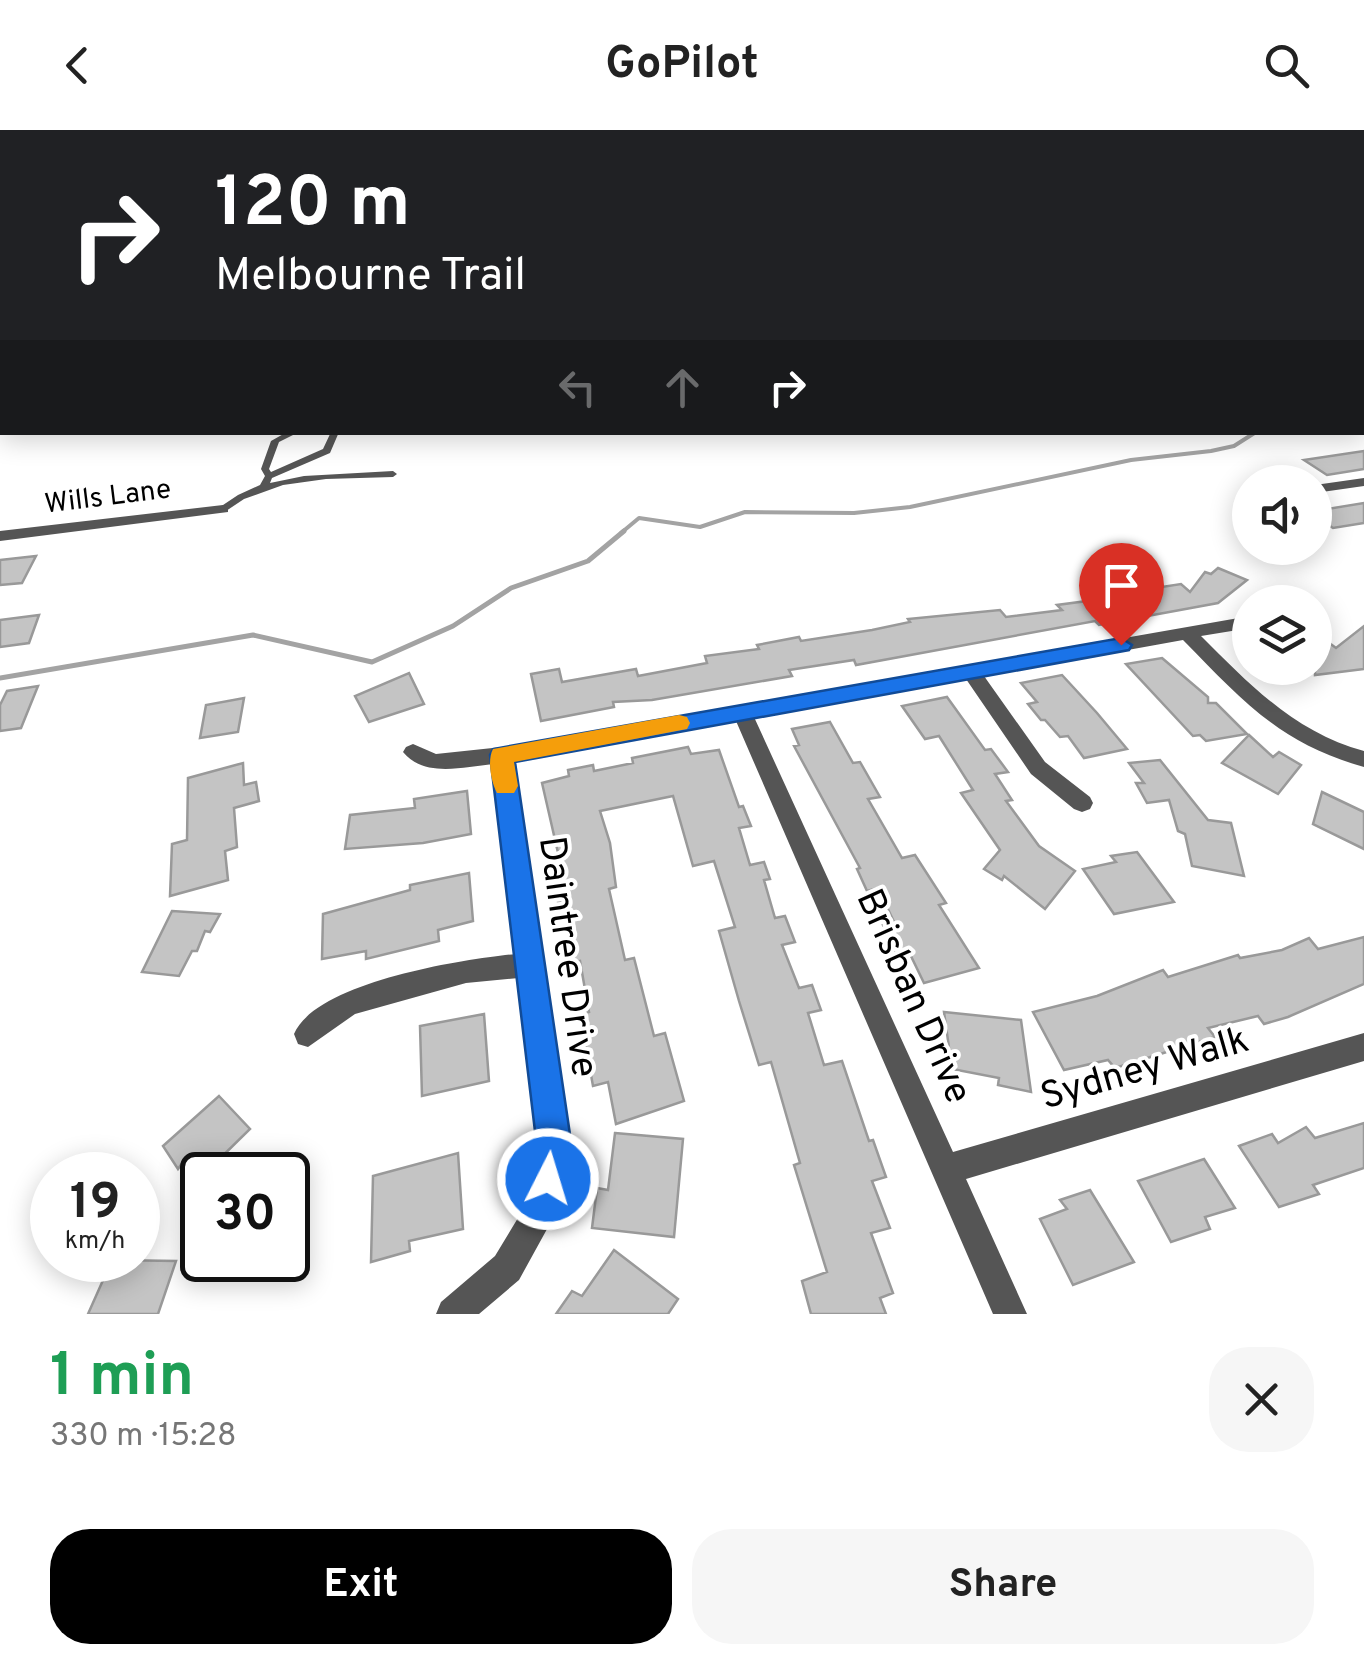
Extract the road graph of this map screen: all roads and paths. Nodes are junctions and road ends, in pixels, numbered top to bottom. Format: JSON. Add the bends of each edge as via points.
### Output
{"nodes":[{"id":1,"x":288,"y":435,"type":"edge"},
{"id":2,"x":334,"y":435,"type":"edge"},
{"id":3,"x":393,"y":474,"type":"dead end"},
{"id":4,"x":267,"y":480,"type":"junction"},
{"id":5,"x":1364,"y":482,"type":"edge"},
{"id":6,"x":1332,"y":486,"type":"edge"},
{"id":7,"x":223,"y":509,"type":"joint"},
{"id":8,"x":0,"y":536,"type":"edge"},
{"id":9,"x":1232,"y":625,"type":"edge"},
{"id":10,"x":1188,"y":634,"type":"junction"},
{"id":11,"x":970,"y":670,"type":"junction"},
{"id":12,"x":742,"y":712,"type":"junction"},
{"id":13,"x":413,"y":752,"type":"dead end"},
{"id":14,"x":502,"y":755,"type":"junction"},
{"id":15,"x":1364,"y":760,"type":"edge"},
{"id":16,"x":1082,"y":803,"type":"dead end"},
{"id":17,"x":529,"y":965,"type":"junction"},
{"id":18,"x":308,"y":1034,"type":"dead end"},
{"id":19,"x":1364,"y":1047,"type":"edge"},
{"id":20,"x":948,"y":1169,"type":"junction"},
{"id":21,"x":453,"y":1314,"type":"edge"},
{"id":22,"x":1010,"y":1314,"type":"edge"}],
"edges":[{"from":1,"to":4,"type":"lane","via":[[275,441]]},
{"from":2,"to":4,"type":"lane","via":[[327,451]]},
{"from":3,"to":4,"type":"lane"},
{"from":4,"to":7,"type":"lane"},
{"from":5,"to":6,"type":"street"},
{"from":7,"to":8,"type":"street","name":"Wills Lane"},
{"from":9,"to":10,"type":"street"},
{"from":10,"to":11,"type":"street"},
{"from":10,"to":15,"type":"street","via":[[1273,718],[1306,740]]},
{"from":11,"to":12,"type":"street"},
{"from":11,"to":16,"type":"street","via":[[1038,768]]},
{"from":12,"to":14,"type":"street"},
{"from":12,"to":20,"type":"street","name":"Brisban Drive"},
{"from":13,"to":14,"type":"street","via":[[434,762]]},
{"from":14,"to":17,"type":"street","name":"Daintree Drive"},
{"from":17,"to":18,"type":"street","via":[[466,971],[348,1003]]},
{"from":17,"to":21,"type":"street","name":"Daintree Drive","via":[[554,1148],[541,1210],[507,1268]]},
{"from":19,"to":20,"type":"street","name":"Sydney Walk"},
{"from":20,"to":22,"type":"street","name":"Brisban Drive"}]}
